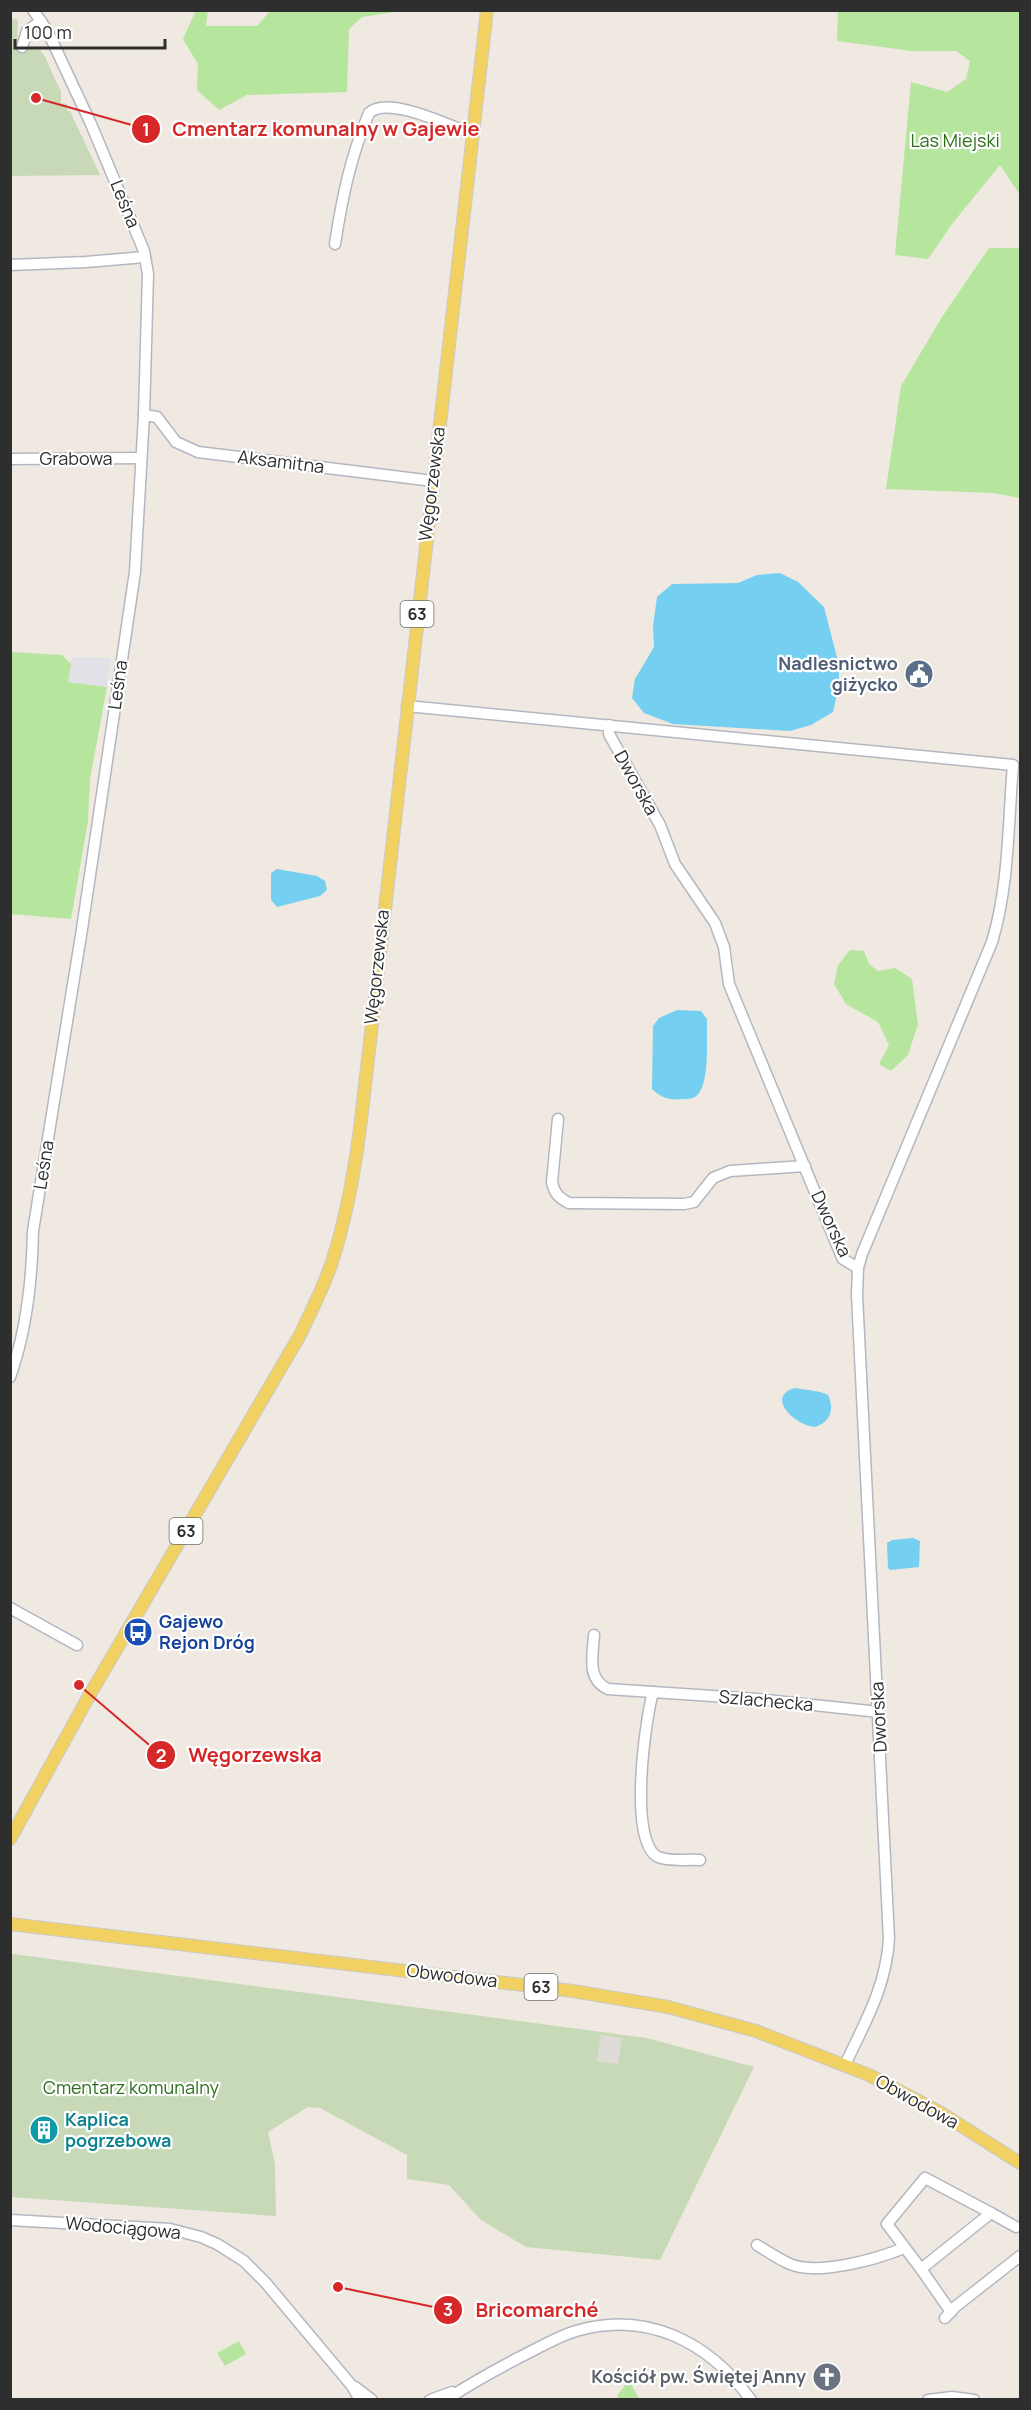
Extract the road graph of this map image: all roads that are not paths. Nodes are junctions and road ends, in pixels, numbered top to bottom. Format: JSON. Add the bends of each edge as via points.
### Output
{"nodes":[{"id":1,"x":33,"y":10,"type":"edge"},
{"id":2,"x":487,"y":12,"type":"edge"},
{"id":3,"x":41,"y":21,"type":"junction"},
{"id":4,"x":22,"y":47,"type":"dead end"},
{"id":5,"x":472,"y":134,"type":"junction"},
{"id":6,"x":335,"y":244,"type":"dead end"},
{"id":7,"x":145,"y":257,"type":"junction"},
{"id":8,"x":10,"y":265,"type":"edge"},
{"id":9,"x":144,"y":415,"type":"junction"},
{"id":10,"x":141,"y":458,"type":"junction"},
{"id":11,"x":10,"y":459,"type":"edge"},
{"id":12,"x":433,"y":481,"type":"junction"},
{"id":13,"x":407,"y":706,"type":"junction"},
{"id":14,"x":609,"y":725,"type":"junction"},
{"id":15,"x":558,"y":1119,"type":"dead end"},
{"id":16,"x":805,"y":1166,"type":"junction"},
{"id":17,"x":858,"y":1268,"type":"junction"},
{"id":18,"x":11,"y":1376,"type":"edge"},
{"id":19,"x":10,"y":1608,"type":"edge"},
{"id":20,"x":594,"y":1635,"type":"dead end"},
{"id":21,"x":77,"y":1645,"type":"dead end"},
{"id":22,"x":653,"y":1692,"type":"junction"},
{"id":23,"x":879,"y":1712,"type":"junction"},
{"id":24,"x":10,"y":1839,"type":"edge"},
{"id":25,"x":699,"y":1860,"type":"dead end"},
{"id":26,"x":10,"y":1914,"type":"edge"},
{"id":27,"x":10,"y":1924,"type":"edge"},
{"id":28,"x":29,"y":1924,"type":"junction"},
{"id":29,"x":845,"y":2065,"type":"junction"},
{"id":30,"x":1020,"y":2163,"type":"edge"},
{"id":31,"x":991,"y":2213,"type":"junction"},
{"id":32,"x":10,"y":2220,"type":"edge"},
{"id":33,"x":1016,"y":2228,"type":"dead end"},
{"id":34,"x":757,"y":2245,"type":"dead end"},
{"id":35,"x":904,"y":2248,"type":"junction"},
{"id":36,"x":1020,"y":2256,"type":"edge"},
{"id":37,"x":921,"y":2270,"type":"junction"},
{"id":38,"x":352,"y":2386,"type":"junction"},
{"id":39,"x":461,"y":2389,"type":"junction"},
{"id":40,"x":360,"y":2400,"type":"edge"},
{"id":41,"x":372,"y":2400,"type":"edge"},
{"id":42,"x":430,"y":2400,"type":"edge"},
{"id":43,"x":446,"y":2400,"type":"edge"},
{"id":44,"x":751,"y":2400,"type":"edge"},
{"id":45,"x":928,"y":2400,"type":"edge"},
{"id":46,"x":974,"y":2400,"type":"edge"}],
"edges":[{"from":1,"to":3,"type":"street","name":"Leśna"},
{"from":2,"to":5,"type":"main road","name":"Węgorzewska","number":"63"},
{"from":3,"to":4,"type":"street","via":[[27,31]]},
{"from":3,"to":7,"type":"street","name":"Leśna","via":[[92,124]]},
{"from":5,"to":6,"type":"street","via":[[418,113],[385,107],[369,112],[344,188]]},
{"from":5,"to":12,"type":"main road","name":"Węgorzewska","number":"63"},
{"from":7,"to":8,"type":"street"},
{"from":7,"to":9,"type":"street","name":"Leśna","via":[[148,274]]},
{"from":9,"to":10,"type":"street","name":"Leśna"},
{"from":9,"to":12,"type":"street","name":"Aksamitna","via":[[157,417],[176,442],[198,452]]},
{"from":10,"to":11,"type":"street","name":"Grabowa"},
{"from":10,"to":18,"type":"street","name":"Leśna","via":[[135,572],[33,1231],[28,1305]]},
{"from":12,"to":13,"type":"main road","name":"Węgorzewska","number":"63"},
{"from":13,"to":14,"type":"street"},
{"from":13,"to":24,"type":"main road","name":"Węgorzewska","number":"63","via":[[356,1161],[332,1263],[300,1335],[83,1706]]},
{"from":14,"to":16,"type":"street","name":"Dworska","via":[[609,734],[660,825],[675,864],[721,935],[729,984]]},
{"from":14,"to":17,"type":"street","via":[[1013,765],[1005,875],[992,942]]},
{"from":15,"to":16,"type":"street","via":[[552,1182],[560,1198],[569,1203],[684,1204],[694,1202],[712,1178],[730,1171]]},
{"from":16,"to":17,"type":"street","name":"Dworska","via":[[843,1259]]},
{"from":17,"to":23,"type":"street","name":"Dworska"},
{"from":19,"to":21,"type":"street"},
{"from":20,"to":22,"type":"street","name":"Szlachecka","via":[[595,1681],[608,1689]]},
{"from":22,"to":23,"type":"street","name":"Szlachecka"},
{"from":22,"to":25,"type":"street","via":[[642,1762],[641,1804],[646,1844],[658,1857]]},
{"from":23,"to":29,"type":"street","name":"Dworska","via":[[890,1912],[888,1963]]},
{"from":26,"to":28,"type":"main road","name":"Obwodowa","number":"63"},
{"from":27,"to":28,"type":"main road","name":"Obwodowa","number":"63"},
{"from":28,"to":29,"type":"main road","name":"Obwodowa","number":"63","via":[[622,1998],[714,2018]]},
{"from":29,"to":30,"type":"main road","name":"Obwodowa","number":"63","via":[[941,2113]]},
{"from":31,"to":33,"type":"street"},
{"from":31,"to":35,"type":"street","via":[[925,2178],[887,2224]]},
{"from":31,"to":37,"type":"street"},
{"from":32,"to":38,"type":"street","name":"Wodociągowa","via":[[170,2229],[217,2244],[244,2261],[266,2282]]},
{"from":34,"to":35,"type":"street","via":[[792,2265],[830,2268]]},
{"from":35,"to":37,"type":"street"},
{"from":36,"to":37,"type":"street","via":[[948,2315]]},
{"from":38,"to":40,"type":"street","name":"Wodociągowa"},
{"from":38,"to":41,"type":"street","name":"Wodociągowa"},
{"from":39,"to":42,"type":"street"},
{"from":39,"to":43,"type":"street"},
{"from":39,"to":44,"type":"street","via":[[558,2338],[587,2328],[619,2324],[653,2329],[691,2343],[724,2368]]},
{"from":45,"to":46,"type":"street"}]}
